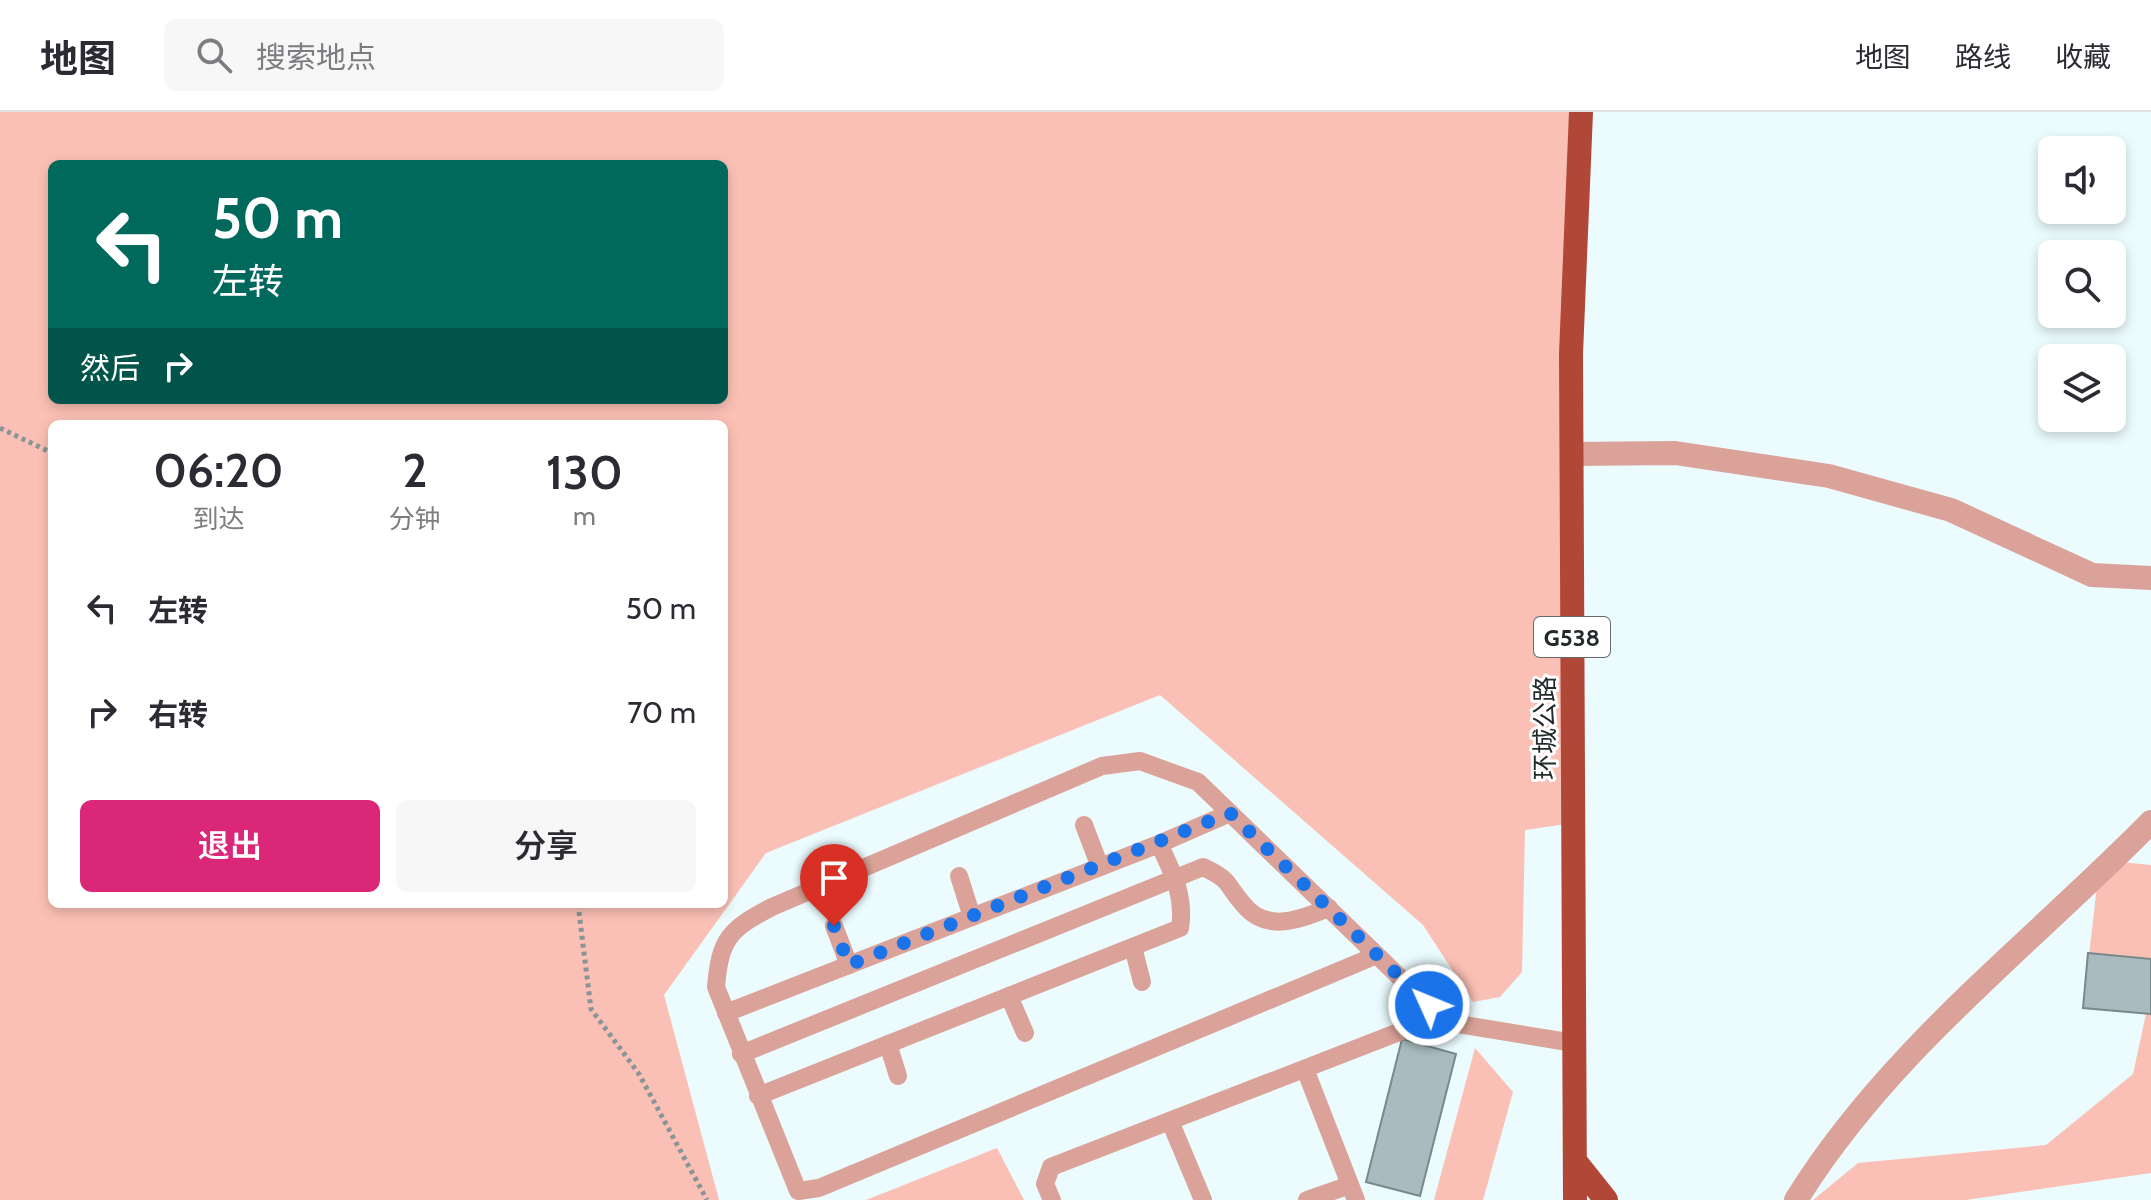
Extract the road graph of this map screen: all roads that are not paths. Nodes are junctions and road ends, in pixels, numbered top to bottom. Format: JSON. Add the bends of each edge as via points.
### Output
{"nodes":[{"id":1,"x":1581,"y":112,"type":"edge"},
{"id":2,"x":1572,"y":454,"type":"junction"},
{"id":3,"x":2151,"y":578,"type":"edge"},
{"id":4,"x":1230,"y":813,"type":"junction"},
{"id":5,"x":2151,"y":822,"type":"edge"},
{"id":6,"x":1084,"y":825,"type":"dead end"},
{"id":7,"x":1159,"y":844,"type":"junction"},
{"id":8,"x":1100,"y":867,"type":"junction"},
{"id":9,"x":959,"y":876,"type":"dead end"},
{"id":10,"x":1176,"y":878,"type":"junction"},
{"id":11,"x":1329,"y":908,"type":"junction"},
{"id":12,"x":972,"y":917,"type":"junction"},
{"id":13,"x":834,"y":926,"type":"dead end"},
{"id":14,"x":1133,"y":947,"type":"junction"},
{"id":15,"x":1377,"y":955,"type":"junction"},
{"id":16,"x":849,"y":965,"type":"junction"},
{"id":17,"x":1142,"y":982,"type":"dead end"},
{"id":18,"x":1009,"y":996,"type":"junction"},
{"id":19,"x":726,"y":1013,"type":"junction"},
{"id":20,"x":1446,"y":1022,"type":"junction"},
{"id":21,"x":1025,"y":1033,"type":"dead end"},
{"id":22,"x":1574,"y":1043,"type":"junction"},
{"id":23,"x":888,"y":1044,"type":"junction"},
{"id":24,"x":741,"y":1054,"type":"junction"},
{"id":25,"x":1305,"y":1069,"type":"junction"},
{"id":26,"x":898,"y":1076,"type":"dead end"},
{"id":27,"x":758,"y":1096,"type":"junction"},
{"id":28,"x":1170,"y":1121,"type":"junction"},
{"id":29,"x":1575,"y":1161,"type":"junction"},
{"id":30,"x":1353,"y":1192,"type":"edge"},
{"id":31,"x":1052,"y":1200,"type":"edge"},
{"id":32,"x":1203,"y":1200,"type":"edge"},
{"id":33,"x":1307,"y":1200,"type":"edge"},
{"id":34,"x":1575,"y":1200,"type":"edge"},
{"id":35,"x":1606,"y":1200,"type":"edge"},
{"id":36,"x":1796,"y":1200,"type":"edge"}],
"edges":[{"from":1,"to":2,"type":"highway","name":"环城公路","number":"G538"},
{"from":2,"to":3,"type":"street","via":[[1675,453],[1829,476],[1951,510],[2092,575]]},
{"from":2,"to":22,"type":"highway","name":"环城公路","number":"G538"},
{"from":4,"to":7,"type":"lane"},
{"from":4,"to":11,"type":"lane"},
{"from":4,"to":19,"type":"lane","via":[[1198,782],[1166,769],[1140,761],[1102,766],[737,926],[718,957],[716,987]]},
{"from":5,"to":36,"type":"street","via":[[1938,1026],[1831,1144]]},
{"from":6,"to":8,"type":"lane"},
{"from":7,"to":8,"type":"lane"},
{"from":7,"to":10,"type":"lane"},
{"from":8,"to":12,"type":"lane"},
{"from":9,"to":12,"type":"lane"},
{"from":10,"to":11,"type":"lane","via":[[1203,867],[1229,881],[1246,908],[1269,922],[1298,920]]},
{"from":10,"to":14,"type":"lane","via":[[1183,907],[1180,928]]},
{"from":10,"to":24,"type":"lane"},
{"from":11,"to":15,"type":"lane"},
{"from":12,"to":16,"type":"lane"},
{"from":13,"to":16,"type":"lane"},
{"from":14,"to":17,"type":"lane"},
{"from":14,"to":18,"type":"lane"},
{"from":15,"to":20,"type":"lane"},
{"from":15,"to":27,"type":"lane","via":[[819,1188],[798,1191]]},
{"from":16,"to":19,"type":"lane"},
{"from":18,"to":21,"type":"lane"},
{"from":18,"to":23,"type":"lane"},
{"from":19,"to":24,"type":"lane"},
{"from":20,"to":22,"type":"lane"},
{"from":20,"to":25,"type":"lane","via":[[1417,1025]]},
{"from":22,"to":29,"type":"highway","name":"环城公路","number":"G538"},
{"from":23,"to":26,"type":"lane"},
{"from":23,"to":27,"type":"lane"},
{"from":24,"to":27,"type":"lane"},
{"from":25,"to":28,"type":"lane"},
{"from":25,"to":30,"type":"lane"},
{"from":28,"to":31,"type":"lane","via":[[1051,1167],[1045,1184]]},
{"from":28,"to":32,"type":"lane"},
{"from":29,"to":34,"type":"highway","name":"环城公路","number":"G538"},
{"from":29,"to":35,"type":"highway"},
{"from":30,"to":33,"type":"lane"}]}
